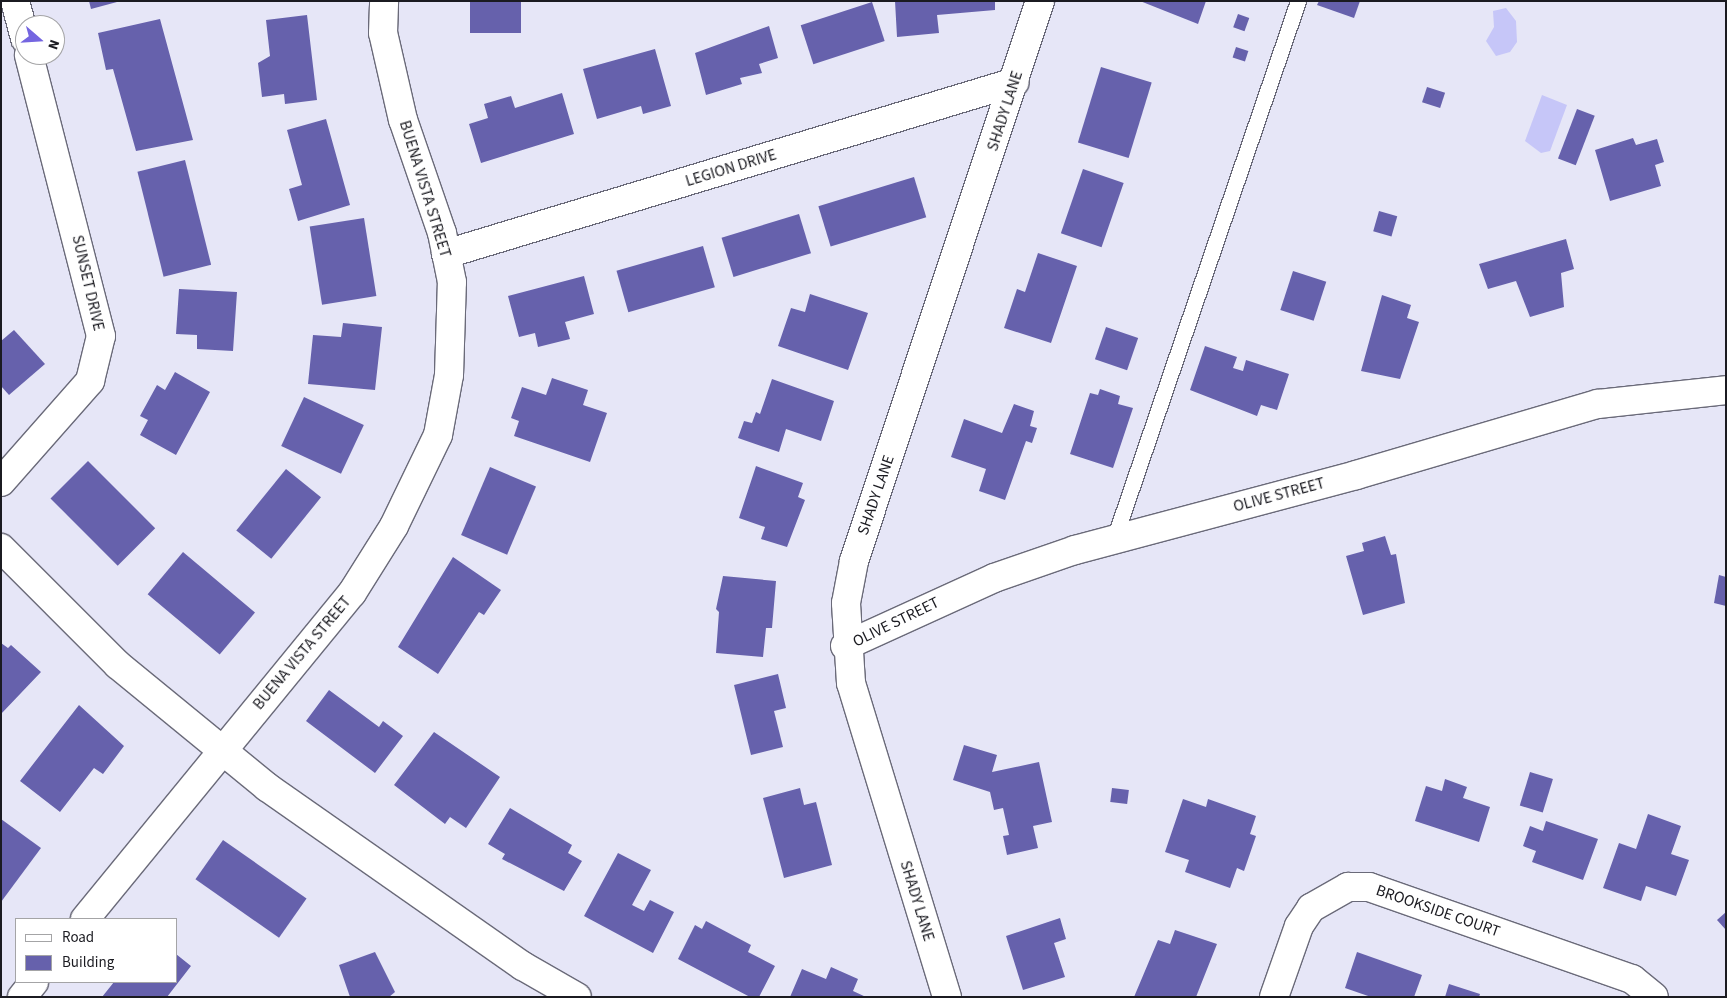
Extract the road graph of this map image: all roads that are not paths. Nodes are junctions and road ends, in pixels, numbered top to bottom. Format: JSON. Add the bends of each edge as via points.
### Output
{"nodes":[{"id":1,"x":15,"y":1,"type":"edge"},
{"id":2,"x":384,"y":1,"type":"edge"},
{"id":3,"x":1040,"y":1,"type":"edge"},
{"id":4,"x":1298,"y":1,"type":"edge"},
{"id":5,"x":19,"y":15,"type":"edge"},
{"id":6,"x":32,"y":65,"type":"edge"},
{"id":7,"x":1015,"y":82,"type":"junction"},
{"id":8,"x":446,"y":254,"type":"junction"},
{"id":9,"x":1726,"y":390,"type":"edge"},
{"id":10,"x":1,"y":482,"type":"edge"},
{"id":11,"x":1114,"y":539,"type":"junction"},
{"id":12,"x":1,"y":548,"type":"edge"},
{"id":13,"x":846,"y":646,"type":"junction"},
{"id":14,"x":221,"y":750,"type":"junction"},
{"id":15,"x":86,"y":918,"type":"edge"},
{"id":16,"x":33,"y":983,"type":"edge"},
{"id":17,"x":564,"y":994,"type":"edge"},
{"id":18,"x":22,"y":997,"type":"edge"},
{"id":19,"x":947,"y":997,"type":"edge"},
{"id":20,"x":1274,"y":997,"type":"edge"},
{"id":21,"x":1654,"y":997,"type":"edge"}],
"edges":[{"from":1,"to":5,"type":"street"},
{"from":2,"to":8,"type":"street","name":"BUENA VISTA STREET","via":[[383,33],[404,120]]},
{"from":3,"to":7,"type":"street","name":"SHADY LANE"},
{"from":4,"to":11,"type":"lane"},
{"from":6,"to":10,"type":"street","name":"SUNSET DRIVE","via":[[101,336],[90,381]]},
{"from":7,"to":8,"type":"street","name":"LEGION DRIVE"},
{"from":7,"to":13,"type":"street","name":"SHADY LANE","via":[[854,561],[846,603]]},
{"from":8,"to":14,"type":"street","name":"BUENA VISTA STREET","via":[[453,313],[438,436],[394,526],[352,593]]},
{"from":9,"to":11,"type":"street","name":"OLIVE STREET","via":[[1598,404]]},
{"from":11,"to":13,"type":"street","name":"OLIVE STREET","via":[[994,578]]},
{"from":12,"to":14,"type":"street","via":[[118,665]]},
{"from":13,"to":19,"type":"street","name":"SHADY LANE","via":[[851,683]]},
{"from":14,"to":15,"type":"street","name":"BUENA VISTA STREET"},
{"from":14,"to":17,"type":"street","via":[[330,833]]},
{"from":16,"to":18,"type":"street"},
{"from":20,"to":21,"type":"street","name":"BROOKSIDE COURT","via":[[1299,926],[1311,908],[1334,892],[1369,887],[1632,979]]}]}
